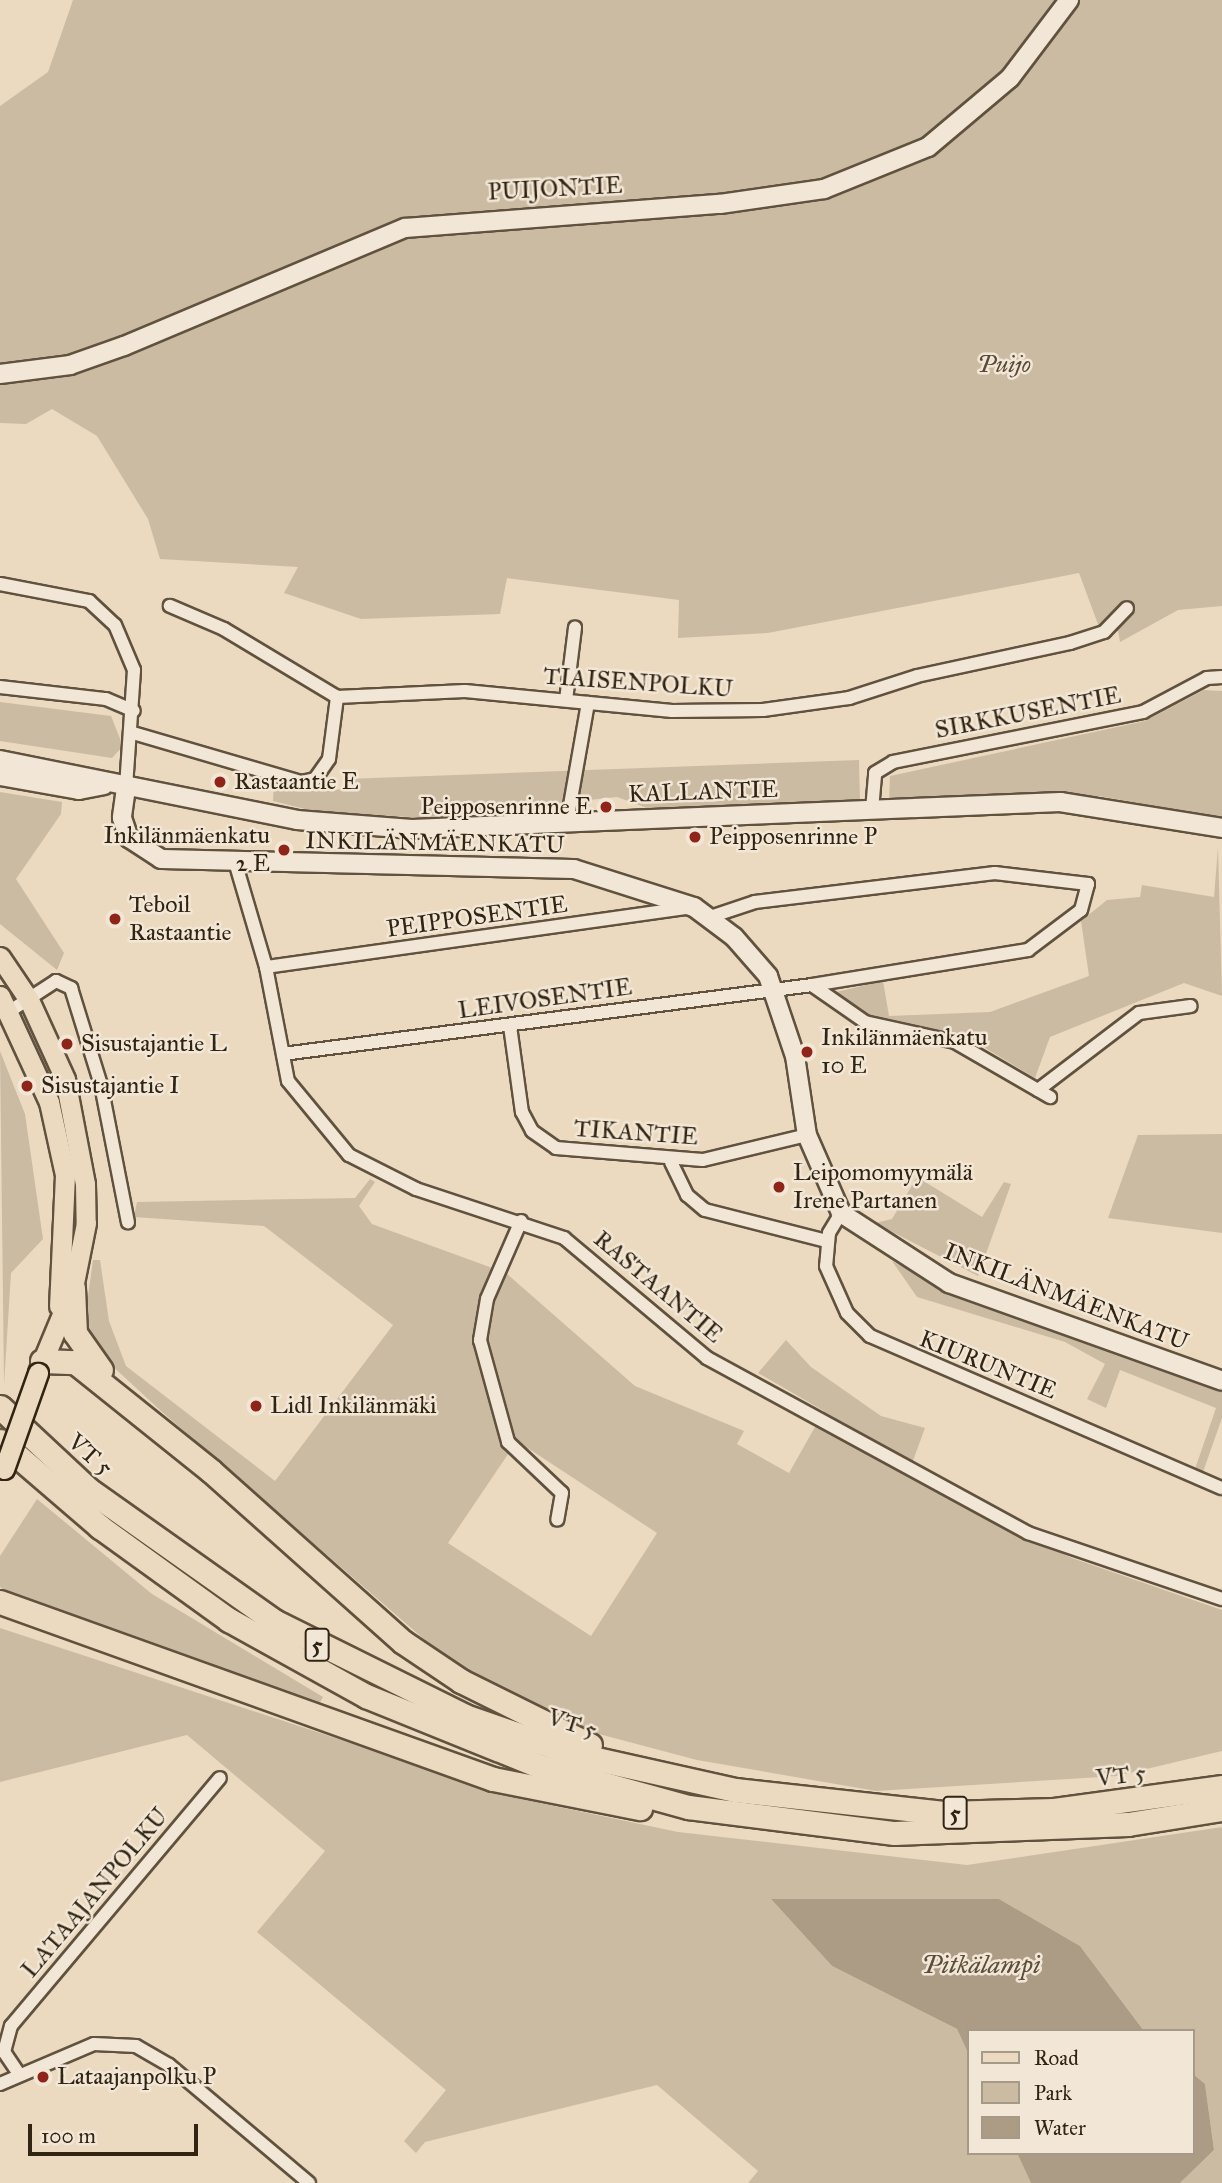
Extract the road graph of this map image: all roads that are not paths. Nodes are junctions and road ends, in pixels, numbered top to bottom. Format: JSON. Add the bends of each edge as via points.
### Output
{"nodes":[{"id":1,"x":1069,"y":0,"type":"edge"},
{"id":2,"x":0,"y":374,"type":"edge"},
{"id":3,"x":0,"y":584,"type":"edge"},
{"id":4,"x":170,"y":606,"type":"dead end"},
{"id":5,"x":1127,"y":608,"type":"dead end"},
{"id":6,"x":575,"y":628,"type":"dead end"},
{"id":7,"x":1222,"y":677,"type":"edge"},
{"id":8,"x":0,"y":687,"type":"edge"},
{"id":9,"x":337,"y":697,"type":"junction"},
{"id":10,"x":566,"y":700,"type":"junction"},
{"id":11,"x":589,"y":703,"type":"junction"},
{"id":12,"x":134,"y":711,"type":"junction"},
{"id":13,"x":133,"y":733,"type":"junction"},
{"id":14,"x":0,"y":760,"type":"edge"},
{"id":15,"x":0,"y":776,"type":"edge"},
{"id":16,"x":104,"y":785,"type":"junction"},
{"id":17,"x":126,"y":788,"type":"junction"},
{"id":18,"x":872,"y":810,"type":"junction"},
{"id":19,"x":567,"y":822,"type":"junction"},
{"id":20,"x":1222,"y":828,"type":"edge"},
{"id":21,"x":236,"y":865,"type":"junction"},
{"id":22,"x":694,"y":907,"type":"junction"},
{"id":23,"x":710,"y":917,"type":"junction"},
{"id":24,"x":0,"y":957,"type":"edge"},
{"id":25,"x":266,"y":967,"type":"junction"},
{"id":26,"x":812,"y":985,"type":"junction"},
{"id":27,"x":774,"y":988,"type":"junction"},
{"id":28,"x":29,"y":1000,"type":"junction"},
{"id":29,"x":5,"y":1003,"type":"edge"},
{"id":30,"x":1191,"y":1006,"type":"dead end"},
{"id":31,"x":510,"y":1026,"type":"junction"},
{"id":32,"x":283,"y":1054,"type":"junction"},
{"id":33,"x":1038,"y":1090,"type":"junction"},
{"id":34,"x":1050,"y":1097,"type":"dead end"},
{"id":35,"x":807,"y":1135,"type":"junction"},
{"id":36,"x":671,"y":1161,"type":"junction"},
{"id":37,"x":841,"y":1213,"type":"junction"},
{"id":38,"x":521,"y":1221,"type":"junction"},
{"id":39,"x":128,"y":1222,"type":"dead end"},
{"id":40,"x":827,"y":1241,"type":"junction"},
{"id":41,"x":73,"y":1288,"type":"junction"},
{"id":42,"x":59,"y":1314,"type":"junction"},
{"id":43,"x":40,"y":1367,"type":"junction"},
{"id":44,"x":1222,"y":1381,"type":"edge"},
{"id":45,"x":0,"y":1407,"type":"edge"},
{"id":46,"x":0,"y":1441,"type":"edge"},
{"id":47,"x":211,"y":1471,"type":"junction"},
{"id":48,"x":1,"y":1477,"type":"edge"},
{"id":49,"x":1222,"y":1488,"type":"edge"},
{"id":50,"x":557,"y":1520,"type":"dead end"},
{"id":51,"x":1222,"y":1599,"type":"edge"},
{"id":52,"x":1,"y":1603,"type":"edge"},
{"id":53,"x":220,"y":1778,"type":"dead end"},
{"id":54,"x":689,"y":1781,"type":"junction"},
{"id":55,"x":1222,"y":1787,"type":"edge"},
{"id":56,"x":688,"y":1807,"type":"junction"},
{"id":57,"x":1222,"y":1809,"type":"edge"},
{"id":58,"x":19,"y":2074,"type":"junction"},
{"id":59,"x":0,"y":2084,"type":"edge"},
{"id":60,"x":309,"y":2183,"type":"edge"}],
"edges":[{"from":1,"to":2,"type":"street","name":"PUIJONTIE","via":[[1010,78],[928,147],[824,189],[720,204],[405,228],[124,346],[71,365]]},
{"from":3,"to":12,"type":"street","via":[[89,601],[103,612],[127,645]]},
{"from":4,"to":9,"type":"street","via":[[223,629]]},
{"from":5,"to":11,"type":"street","name":"TIAISENPOLKU","via":[[1104,632],[918,676],[849,698],[725,712]]},
{"from":6,"to":10,"type":"street"},
{"from":7,"to":18,"type":"street","name":"SIRKKUSENTIE","via":[[1207,678],[1143,712],[893,762],[875,773]]},
{"from":8,"to":12,"type":"street","via":[[106,699]]},
{"from":9,"to":10,"type":"street","name":"TIAISENPOLKU","via":[[465,691]]},
{"from":9,"to":13,"type":"street","via":[[327,766],[309,781]]},
{"from":10,"to":11,"type":"street","name":"TIAISENPOLKU"},
{"from":11,"to":19,"type":"street"},
{"from":12,"to":13,"type":"street"},
{"from":13,"to":17,"type":"street"},
{"from":14,"to":16,"type":"street","name":"KALLANTIE"},
{"from":15,"to":16,"type":"street","name":"KALLANTIE","via":[[79,790]]},
{"from":16,"to":17,"type":"street","name":"KALLANTIE"},
{"from":17,"to":19,"type":"street","name":"KALLANTIE","via":[[297,820],[412,829]]},
{"from":17,"to":21,"type":"street","name":"INKILÄNMÄENKATU","via":[[122,818],[129,838],[143,850],[175,862]]},
{"from":18,"to":19,"type":"street","name":"KALLANTIE"},
{"from":18,"to":20,"type":"street","name":"KALLANTIE","via":[[1060,802]]},
{"from":21,"to":22,"type":"street","name":"INKILÄNMÄENKATU","via":[[574,869]]},
{"from":21,"to":25,"type":"street","name":"RASTAANTIE"},
{"from":22,"to":23,"type":"street","name":"INKILÄNMÄENKATU"},
{"from":22,"to":25,"type":"street","name":"PEIPPOSENTIE"},
{"from":23,"to":26,"type":"street","name":"LEIVOSENTIE","via":[[755,902],[995,873],[1063,877],[1088,884],[1081,910],[1028,950]]},
{"from":23,"to":27,"type":"street","name":"INKILÄNMÄENKATU","via":[[753,956]]},
{"from":24,"to":28,"type":"main road"},
{"from":25,"to":32,"type":"street","name":"RASTAANTIE"},
{"from":26,"to":27,"type":"street","name":"LEIVOSENTIE"},
{"from":26,"to":33,"type":"street","via":[[864,1022],[955,1042]]},
{"from":27,"to":31,"type":"street","name":"LEIVOSENTIE"},
{"from":27,"to":35,"type":"street","name":"INKILÄNMÄENKATU","via":[[795,1056]]},
{"from":28,"to":29,"type":"street"},
{"from":28,"to":39,"type":"street","via":[[56,981],[71,988],[102,1086]]},
{"from":28,"to":41,"type":"main road","via":[[65,1079],[81,1139],[86,1223]]},
{"from":29,"to":42,"type":"main road","via":[[49,1102],[65,1175]]},
{"from":30,"to":33,"type":"street","via":[[1139,1013]]},
{"from":31,"to":32,"type":"street","name":"LEIVOSENTIE"},
{"from":31,"to":36,"type":"street","name":"TIKANTIE","via":[[522,1112],[540,1139],[571,1152]]},
{"from":32,"to":38,"type":"street","name":"RASTAANTIE","via":[[293,1090],[349,1155],[416,1189]]},
{"from":33,"to":34,"type":"street"},
{"from":35,"to":36,"type":"street","name":"TIKANTIE","via":[[703,1160]]},
{"from":35,"to":37,"type":"street","name":"INKILÄNMÄENKATU"},
{"from":36,"to":40,"type":"street","via":[[687,1195],[705,1210]]},
{"from":37,"to":40,"type":"street"},
{"from":37,"to":44,"type":"street","name":"INKILÄNMÄENKATU","via":[[949,1283]]},
{"from":38,"to":50,"type":"street","via":[[487,1299],[480,1340],[508,1442],[562,1493]]},
{"from":38,"to":51,"type":"street","name":"RASTAANTIE","via":[[586,1253],[707,1357],[869,1449],[1028,1533]]},
{"from":40,"to":49,"type":"street","name":"KIURUNTIE","via":[[826,1266],[837,1297],[870,1336]]},
{"from":41,"to":42,"type":"main road"},
{"from":41,"to":47,"type":"highway","via":[[75,1333],[88,1357]]},
{"from":42,"to":43,"type":"main road"},
{"from":43,"to":47,"type":"highway","via":[[75,1362]]},
{"from":43,"to":48,"type":"main road","bridge":true},
{"from":45,"to":54,"type":"highway","name":"VT 5","number":"5","via":[[164,1547],[321,1647],[465,1716],[574,1754]]},
{"from":46,"to":56,"type":"highway","name":"VT 5","number":"5","via":[[167,1579],[301,1661],[457,1736]]},
{"from":47,"to":54,"type":"highway","via":[[343,1591],[461,1681],[574,1739]]},
{"from":52,"to":56,"type":"highway","via":[[493,1779],[655,1810]]},
{"from":53,"to":58,"type":"street","name":"LATAAJANPOLKU","via":[[10,2026],[4,2052]]},
{"from":54,"to":55,"type":"highway","name":"VT 5","number":"5","via":[[944,1813],[1054,1810]]},
{"from":56,"to":57,"type":"highway","name":"VT 5","number":"5","via":[[820,1827],[945,1834],[1128,1824]]},
{"from":58,"to":59,"type":"street"},
{"from":58,"to":60,"type":"street","via":[[94,2044],[136,2046],[169,2064]]}]}
